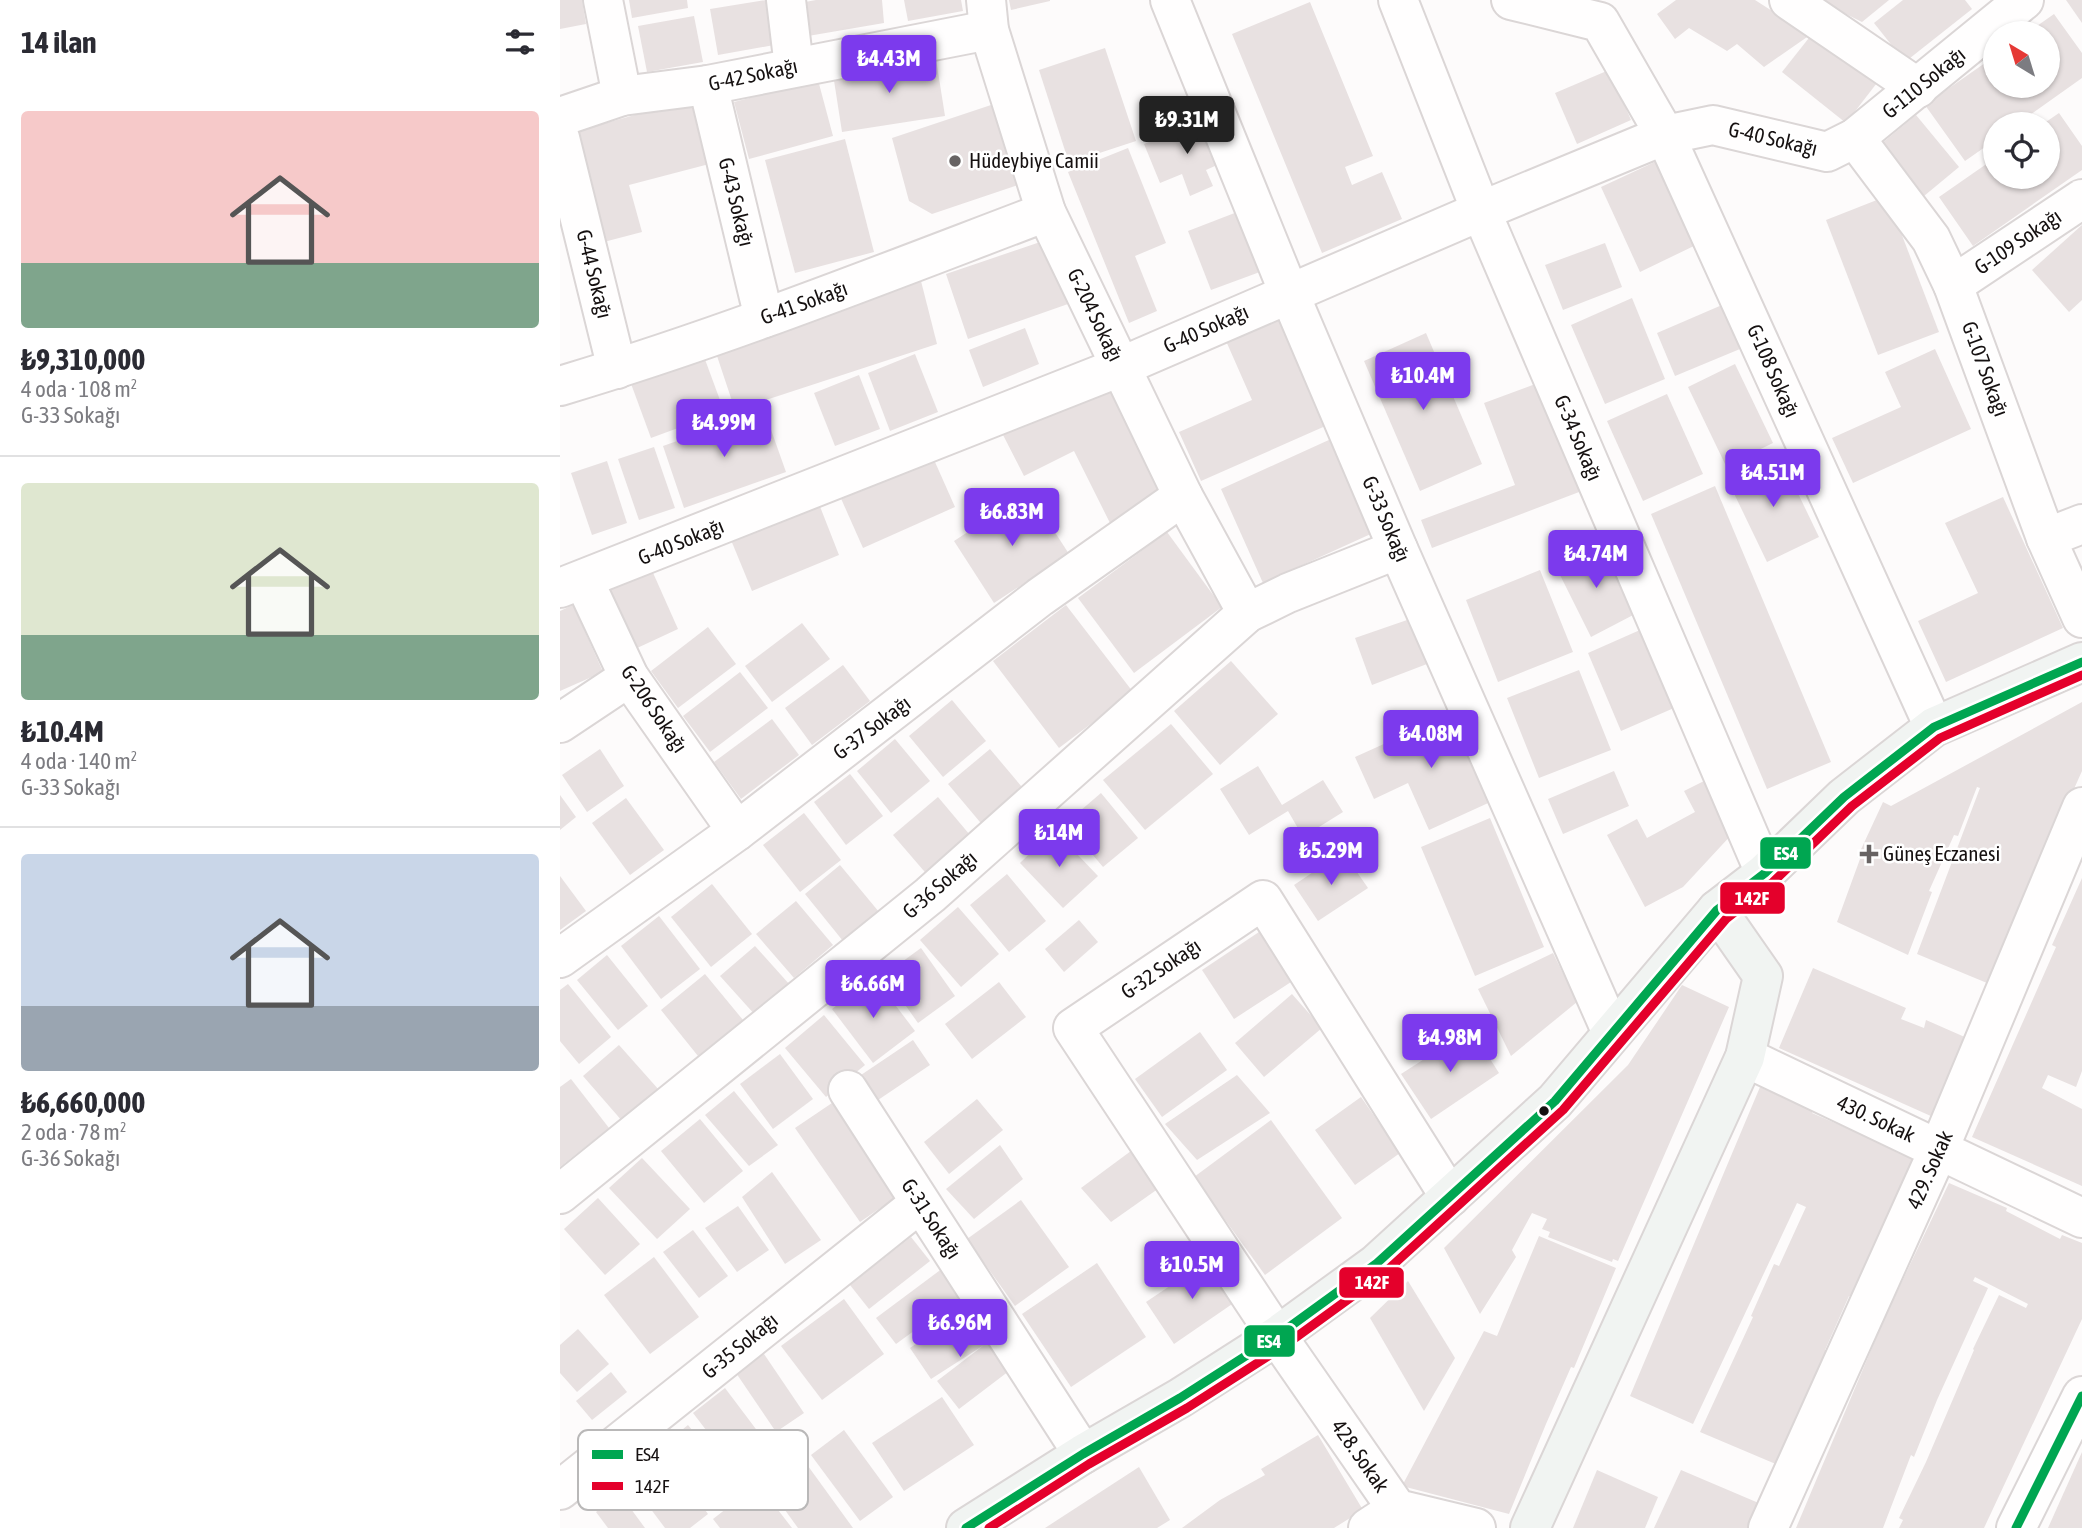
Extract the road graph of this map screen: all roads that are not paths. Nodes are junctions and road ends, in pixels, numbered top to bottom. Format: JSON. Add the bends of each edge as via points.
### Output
{"nodes":[{"id":1,"x":603,"y":0,"type":"edge"},
{"id":2,"x":786,"y":0,"type":"edge"},
{"id":3,"x":1170,"y":0,"type":"edge"},
{"id":4,"x":1398,"y":0,"type":"edge"},
{"id":5,"x":1511,"y":0,"type":"edge"},
{"id":6,"x":1789,"y":0,"type":"edge"},
{"id":7,"x":2024,"y":0,"type":"edge"},
{"id":8,"x":988,"y":15,"type":"edge"},
{"id":9,"x":794,"y":66,"type":"junction"},
{"id":10,"x":708,"y":85,"type":"junction"},
{"id":11,"x":1918,"y":88,"type":"junction"},
{"id":12,"x":622,"y":96,"type":"junction"},
{"id":13,"x":560,"y":117,"type":"edge"},
{"id":14,"x":1665,"y":135,"type":"junction"},
{"id":15,"x":560,"y":138,"type":"edge"},
{"id":16,"x":1855,"y":138,"type":"junction"},
{"id":17,"x":2082,"y":199,"type":"edge"},
{"id":18,"x":1481,"y":211,"type":"junction"},
{"id":19,"x":1046,"y":212,"type":"junction"},
{"id":20,"x":1953,"y":285,"type":"junction"},
{"id":21,"x":1289,"y":293,"type":"junction"},
{"id":22,"x":764,"y":318,"type":"junction"},
{"id":23,"x":1120,"y":367,"type":"junction"},
{"id":24,"x":617,"y":369,"type":"junction"},
{"id":25,"x":560,"y":386,"type":"edge"},
{"id":26,"x":1183,"y":496,"type":"junction"},
{"id":27,"x":2082,"y":524,"type":"edge"},
{"id":28,"x":2046,"y":538,"type":"junction"},
{"id":29,"x":1398,"y":549,"type":"junction"},
{"id":30,"x":572,"y":584,"type":"edge"},
{"id":31,"x":1247,"y":613,"type":"junction"},
{"id":32,"x":2082,"y":618,"type":"edge"},
{"id":33,"x":2082,"y":662,"type":"edge"},
{"id":34,"x":629,"y":677,"type":"junction"},
{"id":35,"x":560,"y":723,"type":"edge"},
{"id":36,"x":1934,"y":727,"type":"junction"},
{"id":37,"x":2082,"y":807,"type":"edge"},
{"id":38,"x":737,"y":831,"type":"junction"},
{"id":39,"x":1765,"y":873,"type":"junction"},
{"id":40,"x":1717,"y":910,"type":"junction"},
{"id":41,"x":560,"y":958,"type":"edge"},
{"id":42,"x":1612,"y":1033,"type":"junction"},
{"id":43,"x":1745,"y":1057,"type":"junction"},
{"id":44,"x":848,"y":1090,"type":"dead end"},
{"id":45,"x":1939,"y":1149,"type":"junction"},
{"id":46,"x":560,"y":1194,"type":"edge"},
{"id":47,"x":1450,"y":1197,"type":"junction"},
{"id":48,"x":920,"y":1203,"type":"junction"},
{"id":49,"x":2082,"y":1218,"type":"edge"},
{"id":50,"x":1277,"y":1336,"type":"junction"},
{"id":51,"x":2082,"y":1396,"type":"edge"},
{"id":52,"x":635,"y":1430,"type":"edge"},
{"id":53,"x":1083,"y":1454,"type":"junction"},
{"id":54,"x":578,"y":1476,"type":"edge"},
{"id":55,"x":560,"y":1490,"type":"edge"},
{"id":56,"x":1383,"y":1518,"type":"edge"},
{"id":57,"x":988,"y":1522,"type":"edge"},
{"id":58,"x":1476,"y":1528,"type":"edge"},
{"id":59,"x":1530,"y":1528,"type":"edge"},
{"id":60,"x":1768,"y":1528,"type":"edge"},
{"id":61,"x":2016,"y":1528,"type":"edge"}],
"edges":[{"from":1,"to":12,"type":"street"},
{"from":2,"to":9,"type":"street"},
{"from":3,"to":21,"type":"street","name":"G-33 Sokağı"},
{"from":4,"to":18,"type":"street","name":"G-34 Sokağı"},
{"from":5,"to":14,"type":"street","name":"G-108 Sokağı","via":[[1600,22]]},
{"from":6,"to":11,"type":"street"},
{"from":7,"to":11,"type":"street","name":"G-110 Sokağı"},
{"from":8,"to":9,"type":"street","name":"G-42 Sokağı"},
{"from":8,"to":19,"type":"street","name":"G-204 Sokağı"},
{"from":9,"to":10,"type":"street","name":"G-42 Sokağı"},
{"from":10,"to":12,"type":"street","name":"G-42 Sokağı"},
{"from":10,"to":22,"type":"street","name":"G-43 Sokağı"},
{"from":11,"to":16,"type":"street","name":"G-110 Sokağı"},
{"from":12,"to":13,"type":"street","name":"G-42 Sokağı"},
{"from":14,"to":16,"type":"street","name":"G-40 Sokağı","via":[[1713,125],[1827,152]]},
{"from":14,"to":18,"type":"street","name":"G-40 Sokağı"},
{"from":14,"to":36,"type":"street","name":"G-108 Sokağı"},
{"from":15,"to":24,"type":"street","name":"G-44 Sokağı"},
{"from":16,"to":20,"type":"street","name":"G-107 Sokağı","via":[[1931,239]]},
{"from":17,"to":20,"type":"street","name":"G-109 Sokağı"},
{"from":18,"to":21,"type":"street","name":"G-40 Sokağı"},
{"from":18,"to":39,"type":"street","name":"G-34 Sokağı"},
{"from":19,"to":22,"type":"street","name":"G-41 Sokağı"},
{"from":19,"to":23,"type":"street","name":"G-204 Sokağı"},
{"from":20,"to":28,"type":"street","name":"G-107 Sokağı"},
{"from":21,"to":23,"type":"street","name":"G-40 Sokağı"},
{"from":21,"to":29,"type":"street","name":"G-33 Sokağı"},
{"from":22,"to":24,"type":"street","name":"G-41 Sokağı"},
{"from":23,"to":26,"type":"street","name":"G-204 Sokağı"},
{"from":23,"to":30,"type":"street","name":"G-40 Sokağı"},
{"from":24,"to":25,"type":"street","name":"G-41 Sokağı"},
{"from":26,"to":31,"type":"street","name":"G-204 Sokağı"},
{"from":26,"to":38,"type":"street","name":"G-37 Sokağı","via":[[1040,597]]},
{"from":27,"to":28,"type":"street"},
{"from":28,"to":32,"type":"street","name":"G-107 Sokağı"},
{"from":29,"to":31,"type":"street","name":"G-36 Sokağı"},
{"from":29,"to":42,"type":"street","name":"G-33 Sokağı"},
{"from":30,"to":34,"type":"street","name":"G-206 Sokağı"},
{"from":31,"to":46,"type":"street","name":"G-36 Sokağı","via":[[930,895]]},
{"from":33,"to":36,"type":"main road"},
{"from":34,"to":35,"type":"street"},
{"from":34,"to":38,"type":"street","name":"G-206 Sokağı"},
{"from":36,"to":39,"type":"main road","via":[[1844,797]]},
{"from":37,"to":45,"type":"street","name":"429. Sokak"},
{"from":38,"to":41,"type":"street","name":"G-37 Sokağı"},
{"from":39,"to":40,"type":"main road"},
{"from":40,"to":42,"type":"main road"},
{"from":40,"to":43,"type":"main road","via":[[1763,976]]},
{"from":42,"to":47,"type":"main road","via":[[1555,1101]]},
{"from":43,"to":45,"type":"street","name":"430. Sokak"},
{"from":43,"to":59,"type":"main road"},
{"from":44,"to":48,"type":"street","name":"G-31 Sokağı"},
{"from":45,"to":49,"type":"street","name":"430. Sokak"},
{"from":45,"to":60,"type":"street","name":"429. Sokak"},
{"from":47,"to":50,"type":"main road","via":[[1376,1264]]},
{"from":47,"to":50,"type":"street","name":"G-32 Sokağı","via":[[1263,900],[1073,1028]]},
{"from":48,"to":52,"type":"street","name":"G-35 Sokağı"},
{"from":48,"to":53,"type":"street","name":"G-31 Sokağı"},
{"from":50,"to":53,"type":"main road"},
{"from":50,"to":56,"type":"street","name":"428. Sokak"},
{"from":51,"to":61,"type":"street"},
{"from":53,"to":57,"type":"main road"},
{"from":54,"to":55,"type":"street","name":"G-35 Sokağı"},
{"from":56,"to":58,"type":"street","name":"428. Sokak"}]}
